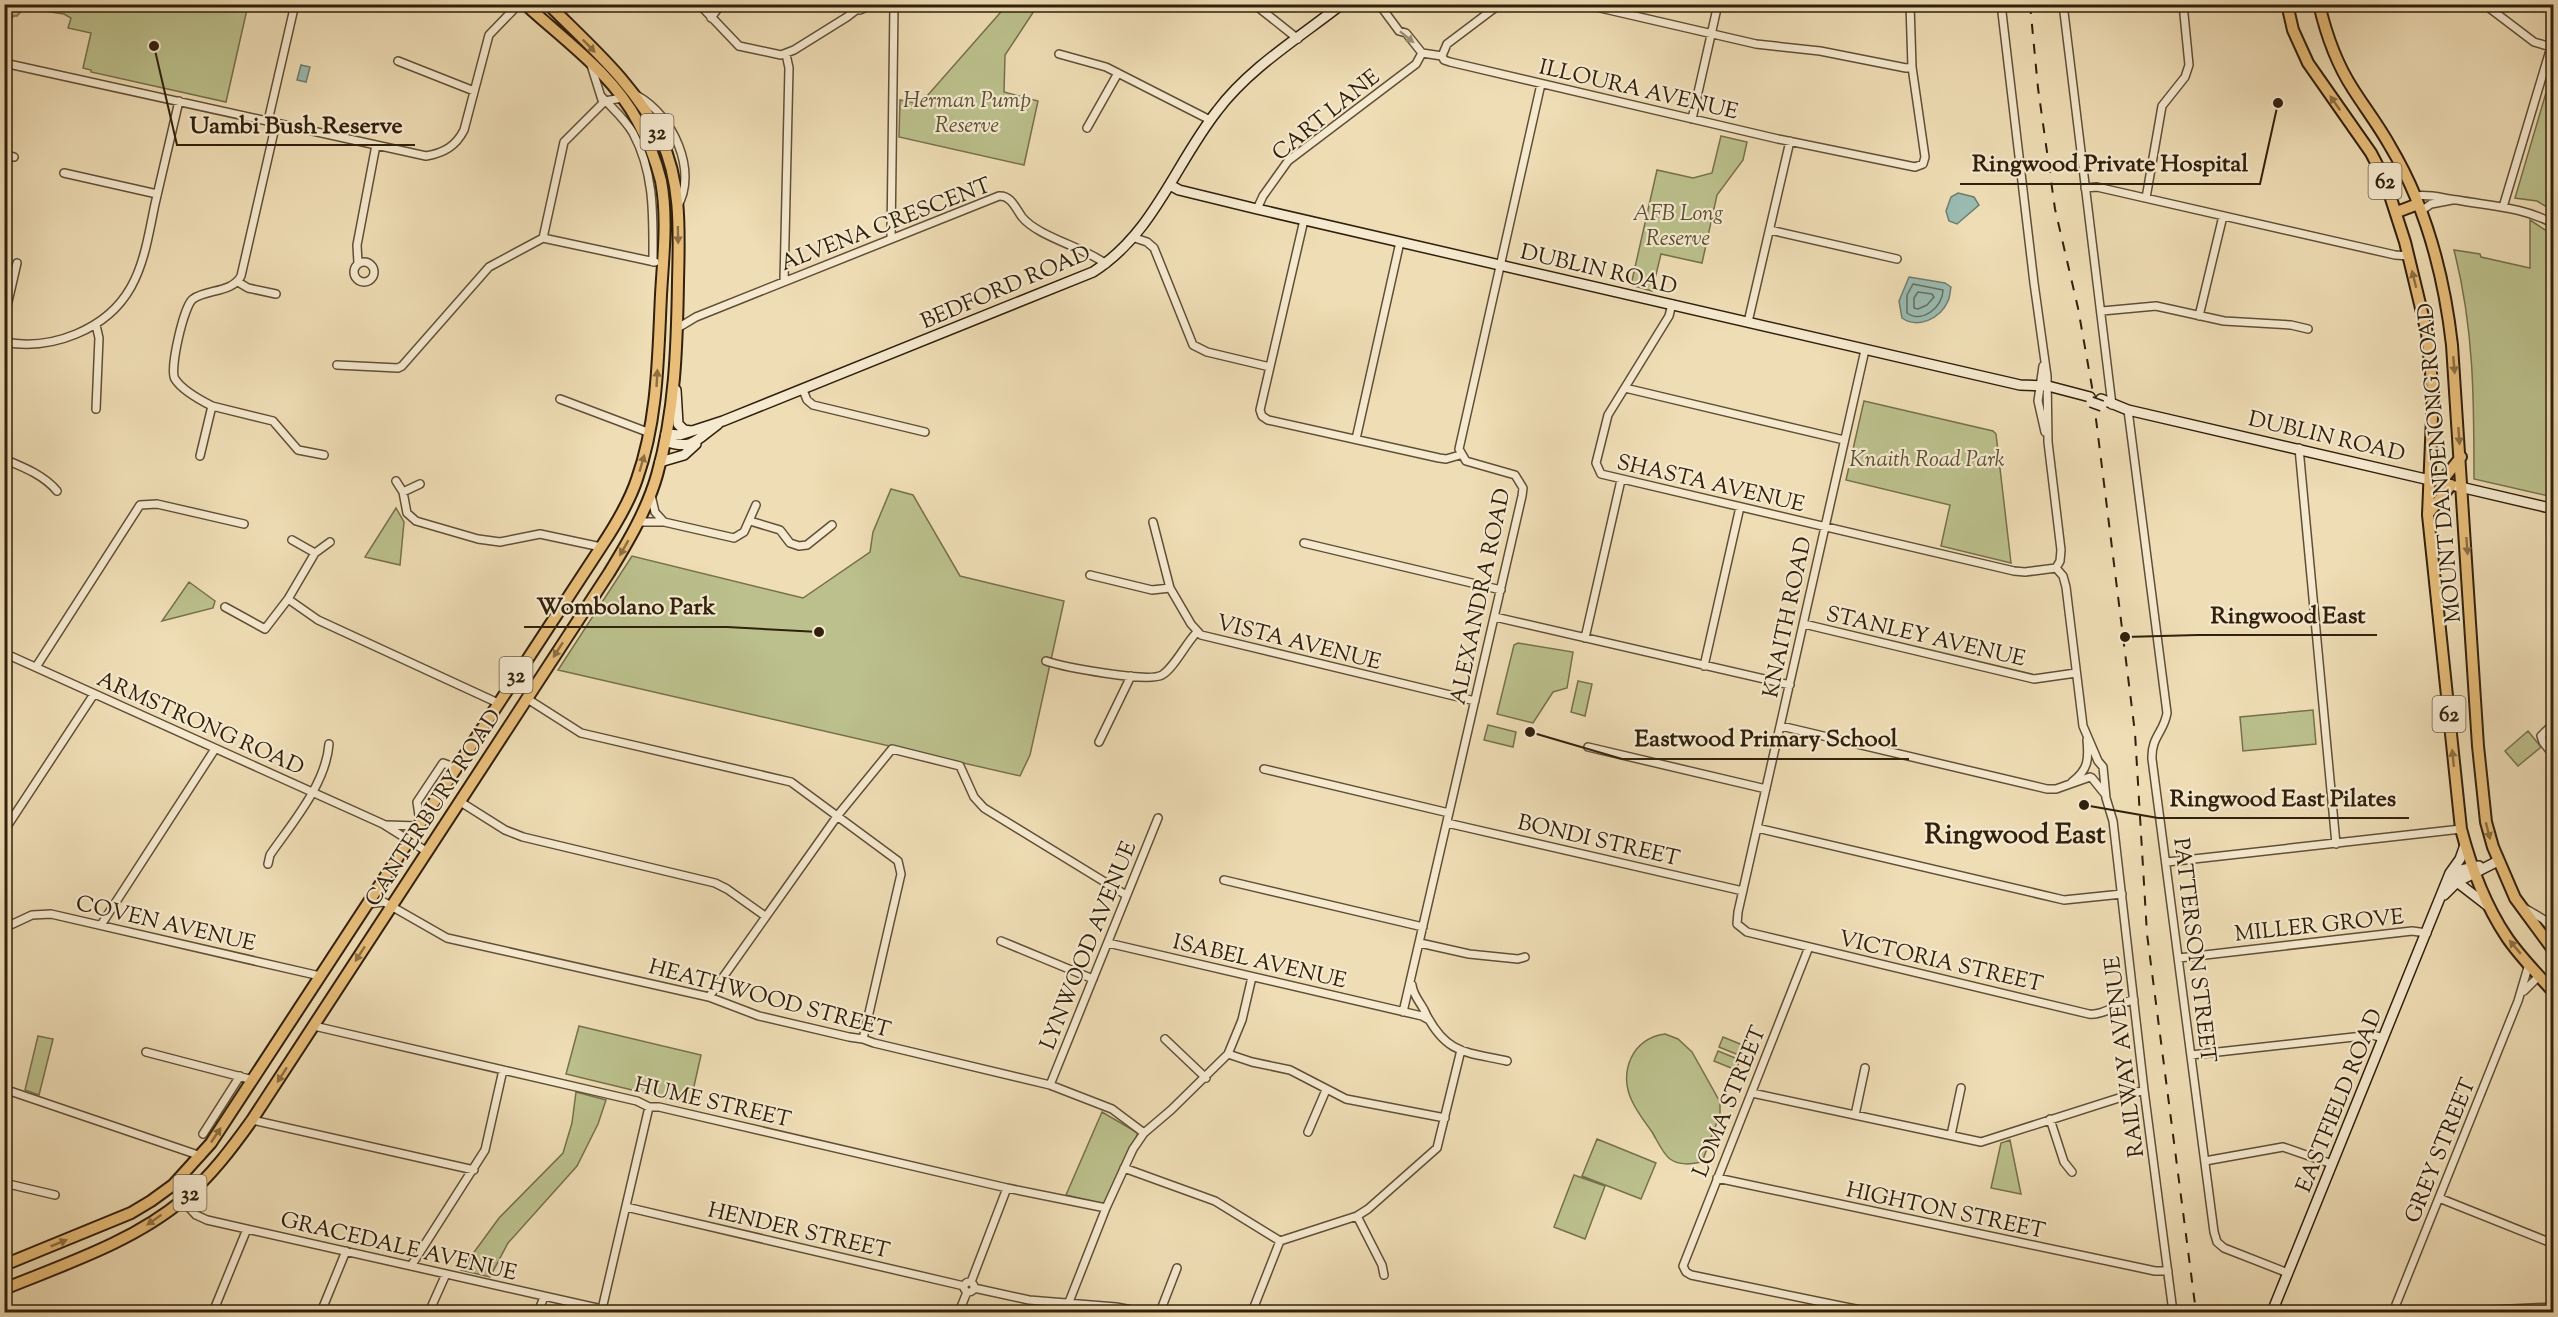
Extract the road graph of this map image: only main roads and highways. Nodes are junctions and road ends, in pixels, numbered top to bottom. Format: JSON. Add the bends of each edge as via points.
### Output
{"nodes":[{"id":1,"x":525,"y":4,"type":"edge"},
{"id":2,"x":548,"y":4,"type":"edge"},
{"id":3,"x":1341,"y":4,"type":"edge"},
{"id":4,"x":2287,"y":4,"type":"edge"},
{"id":5,"x":2319,"y":4,"type":"edge"},
{"id":6,"x":626,"y":95,"type":"junction"},
{"id":7,"x":1170,"y":185,"type":"junction"},
{"id":8,"x":2418,"y":204,"type":"junction"},
{"id":9,"x":2397,"y":212,"type":"junction"},
{"id":10,"x":675,"y":370,"type":"junction"},
{"id":11,"x":723,"y":421,"type":"junction"},
{"id":12,"x":692,"y":431,"type":"junction"},
{"id":13,"x":650,"y":433,"type":"junction"},
{"id":14,"x":666,"y":438,"type":"junction"},
{"id":15,"x":697,"y":442,"type":"junction"},
{"id":16,"x":2461,"y":457,"type":"junction"},
{"id":17,"x":660,"y":462,"type":"junction"},
{"id":18,"x":2429,"y":480,"type":"junction"},
{"id":19,"x":2446,"y":484,"type":"junction"},
{"id":20,"x":2463,"y":488,"type":"junction"},
{"id":21,"x":2553,"y":510,"type":"edge"},
{"id":22,"x":2428,"y":515,"type":"junction"},
{"id":23,"x":486,"y":722,"type":"junction"},
{"id":24,"x":504,"y":732,"type":"junction"},
{"id":25,"x":2465,"y":845,"type":"junction"},
{"id":26,"x":2498,"y":861,"type":"junction"},
{"id":27,"x":2473,"y":870,"type":"junction"},
{"id":28,"x":2453,"y":880,"type":"junction"},
{"id":29,"x":2488,"y":906,"type":"junction"},
{"id":30,"x":2553,"y":951,"type":"edge"},
{"id":31,"x":2553,"y":993,"type":"edge"},
{"id":32,"x":297,"y":1012,"type":"junction"},
{"id":33,"x":314,"y":1026,"type":"junction"},
{"id":34,"x":231,"y":1112,"type":"junction"},
{"id":35,"x":252,"y":1120,"type":"junction"},
{"id":36,"x":4,"y":1265,"type":"edge"},
{"id":37,"x":4,"y":1289,"type":"edge"},
{"id":38,"x":2272,"y":1312,"type":"edge"}],
"edges":[{"from":1,"to":6,"type":"main road","name":"CANTERBURY ROAD","number":"32"},
{"from":2,"to":6,"type":"main road","name":"CANTERBURY ROAD","number":"32","one_way":true},
{"from":3,"to":7,"type":"main road","name":"BEDFORD ROAD","via":[[1227,98]]},
{"from":9,"to":4,"type":"main road","name":"MOUNT DANDENONG ROAD","number":"62","one_way":true,"via":[[2371,153],[2308,63],[2293,30]]},
{"from":5,"to":8,"type":"main road","name":"MOUNT DANDENONG ROAD","number":"62","via":[[2334,53],[2351,87],[2392,148]]},
{"from":6,"to":10,"type":"main road","name":"CANTERBURY ROAD","number":"32","one_way":true,"via":[[654,126],[667,153],[676,188]]},
{"from":13,"to":6,"type":"main road","name":"CANTERBURY ROAD","number":"32","one_way":true,"via":[[657,386],[658,263],[663,208],[658,171]]},
{"from":7,"to":11,"type":"main road","name":"BEDFORD ROAD","via":[[1135,238],[1106,264],[1071,282]]},
{"from":7,"to":18,"type":"main road","name":"DUBLIN ROAD","bridge":true,"via":[[1257,209]]},
{"from":8,"to":9,"type":"main road"},
{"from":8,"to":16,"type":"main road","name":"MOUNT DANDENONG ROAD","number":"62","one_way":true,"via":[[2436,257],[2448,312]]},
{"from":18,"to":9,"type":"main road","name":"MOUNT DANDENONG ROAD","number":"62","one_way":true,"via":[[2433,378],[2427,333]]},
{"from":10,"to":12,"type":"main road","via":[[678,424]]},
{"from":10,"to":14,"type":"main road","name":"CANTERBURY ROAD","number":"32"},
{"from":11,"to":12,"type":"main road","name":"BEDFORD ROAD"},
{"from":11,"to":15,"type":"main road","name":"BEDFORD ROAD"},
{"from":12,"to":14,"type":"main road","name":"BEDFORD ROAD"},
{"from":13,"to":14,"type":"main road"},
{"from":23,"to":13,"type":"main road","name":"CANTERBURY ROAD","number":"32","one_way":true,"via":[[601,547],[634,487]]},
{"from":14,"to":15,"type":"main road","via":[[684,446]]},
{"from":14,"to":17,"type":"main road","name":"CANTERBURY ROAD","number":"32"},
{"from":15,"to":17,"type":"main road","name":"BEDFORD ROAD","via":[[684,455]]},
{"from":16,"to":19,"type":"main road"},
{"from":16,"to":20,"type":"main road","name":"MOUNT DANDENONG ROAD","number":"62"},
{"from":17,"to":24,"type":"main road","name":"CANTERBURY ROAD","number":"32","one_way":true,"via":[[638,522],[609,573]]},
{"from":18,"to":19,"type":"main road","name":"DUBLIN ROAD"},
{"from":18,"to":22,"type":"main road","name":"MOUNT DANDENONG ROAD","number":"62"},
{"from":19,"to":20,"type":"main road","name":"DUBLIN ROAD"},
{"from":19,"to":22,"type":"main road"},
{"from":20,"to":21,"type":"main road","name":"DUBLIN ROAD"},
{"from":20,"to":26,"type":"main road","name":"MOUNT DANDENONG ROAD","number":"62","one_way":true,"via":[[2482,787],[2486,822]]},
{"from":25,"to":22,"type":"main road","name":"MOUNT DANDENONG ROAD","number":"62","one_way":true},
{"from":23,"to":24,"type":"main road"},
{"from":23,"to":32,"type":"main road","name":"CANTERBURY ROAD","number":"32"},
{"from":24,"to":33,"type":"main road","name":"CANTERBURY ROAD","number":"32","one_way":true,"via":[[388,903]]},
{"from":25,"to":27,"type":"main road","name":"MOUNT DANDENONG ROAD","number":"62"},
{"from":25,"to":28,"type":"main road"},
{"from":26,"to":27,"type":"main road","name":"EASTFIELD ROAD"},
{"from":26,"to":30,"type":"main road","name":"MOUNT DANDENONG ROAD","number":"62","via":[[2518,904]]},
{"from":27,"to":28,"type":"main road","name":"EASTFIELD ROAD","via":[[2458,872]]},
{"from":27,"to":29,"type":"main road","name":"MOUNT DANDENONG ROAD","number":"62"},
{"from":28,"to":29,"type":"main road"},
{"from":28,"to":38,"type":"main road","name":"EASTFIELD ROAD","via":[[2439,902]]},
{"from":31,"to":29,"type":"main road","name":"MOUNT DANDENONG ROAD","number":"62","one_way":true,"via":[[2506,937]]},
{"from":32,"to":33,"type":"main road"},
{"from":32,"to":34,"type":"main road","name":"CANTERBURY ROAD","number":"32"},
{"from":33,"to":35,"type":"main road","name":"CANTERBURY ROAD","number":"32","one_way":true},
{"from":34,"to":35,"type":"main road"},
{"from":36,"to":34,"type":"main road","name":"CANTERBURY ROAD","number":"32","one_way":true,"via":[[141,1207],[173,1185],[201,1156]]},
{"from":35,"to":37,"type":"main road","name":"CANTERBURY ROAD","number":"32","one_way":true,"via":[[220,1163],[182,1200],[145,1227]]}]}
